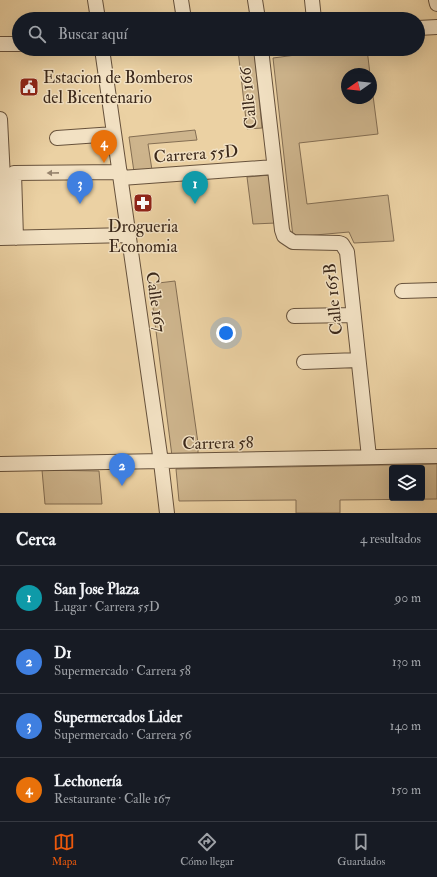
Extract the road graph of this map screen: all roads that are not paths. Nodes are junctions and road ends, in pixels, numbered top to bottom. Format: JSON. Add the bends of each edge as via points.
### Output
{"nodes":[{"id":1,"x":95,"y":0,"type":"edge"},
{"id":2,"x":181,"y":0,"type":"edge"},
{"id":3,"x":255,"y":0,"type":"edge"},
{"id":4,"x":312,"y":0,"type":"edge"},
{"id":5,"x":436,"y":0,"type":"edge"},
{"id":6,"x":437,"y":4,"type":"edge"},
{"id":7,"x":97,"y":12,"type":"edge"},
{"id":8,"x":183,"y":12,"type":"edge"},
{"id":9,"x":257,"y":12,"type":"edge"},
{"id":10,"x":313,"y":12,"type":"edge"},
{"id":11,"x":437,"y":27,"type":"edge"},
{"id":12,"x":425,"y":28,"type":"edge"},
{"id":13,"x":0,"y":44,"type":"edge"},
{"id":14,"x":12,"y":44,"type":"edge"},
{"id":15,"x":103,"y":56,"type":"edge"},
{"id":16,"x":262,"y":56,"type":"edge"},
{"id":17,"x":0,"y":119,"type":"edge"},
{"id":18,"x":114,"y":134,"type":"junction"},
{"id":19,"x":56,"y":138,"type":"dead end"},
{"id":20,"x":274,"y":167,"type":"junction"},
{"id":21,"x":120,"y":175,"type":"junction"},
{"id":22,"x":129,"y":236,"type":"junction"},
{"id":23,"x":8,"y":238,"type":"edge"},
{"id":24,"x":437,"y":290,"type":"edge"},
{"id":25,"x":402,"y":291,"type":"dead end"},
{"id":26,"x":352,"y":315,"type":"junction"},
{"id":27,"x":294,"y":316,"type":"dead end"},
{"id":28,"x":358,"y":360,"type":"junction"},
{"id":29,"x":304,"y":362,"type":"dead end"},
{"id":30,"x":437,"y":456,"type":"edge"},
{"id":31,"x":369,"y":457,"type":"junction"},
{"id":32,"x":161,"y":462,"type":"junction"},
{"id":33,"x":0,"y":464,"type":"edge"},
{"id":34,"x":167,"y":513,"type":"edge"}],
"edges":[{"from":1,"to":7,"type":"street"},
{"from":2,"to":8,"type":"street"},
{"from":3,"to":9,"type":"street"},
{"from":4,"to":10,"type":"street"},
{"from":5,"to":6,"type":"street"},
{"from":11,"to":12,"type":"street"},
{"from":13,"to":14,"type":"street"},
{"from":15,"to":18,"type":"street","name":"Calle 167"},
{"from":16,"to":20,"type":"street","name":"Calle 166"},
{"from":17,"to":23,"type":"street"},
{"from":18,"to":19,"type":"street"},
{"from":18,"to":21,"type":"street","name":"Calle 167"},
{"from":20,"to":21,"type":"street","name":"Carrera 55D"},
{"from":20,"to":26,"type":"street","name":"Calle 165B","via":[[282,230],[287,240],[339,243],[345,247]]},
{"from":21,"to":22,"type":"street","name":"Calle 167"},
{"from":21,"to":23,"type":"street","name":"Carrera 55D","one_way":true,"via":[[14,173]]},
{"from":22,"to":23,"type":"street"},
{"from":22,"to":32,"type":"street","name":"Calle 167"},
{"from":24,"to":25,"type":"street"},
{"from":26,"to":27,"type":"street"},
{"from":26,"to":28,"type":"street","name":"Calle 165B"},
{"from":28,"to":29,"type":"street"},
{"from":28,"to":31,"type":"street","name":"Calle 165B"},
{"from":30,"to":31,"type":"street","name":"Carrera 58"},
{"from":31,"to":32,"type":"street","name":"Carrera 58"},
{"from":32,"to":33,"type":"street","name":"Carrera 58"},
{"from":32,"to":34,"type":"street","name":"Calle 167"}]}
